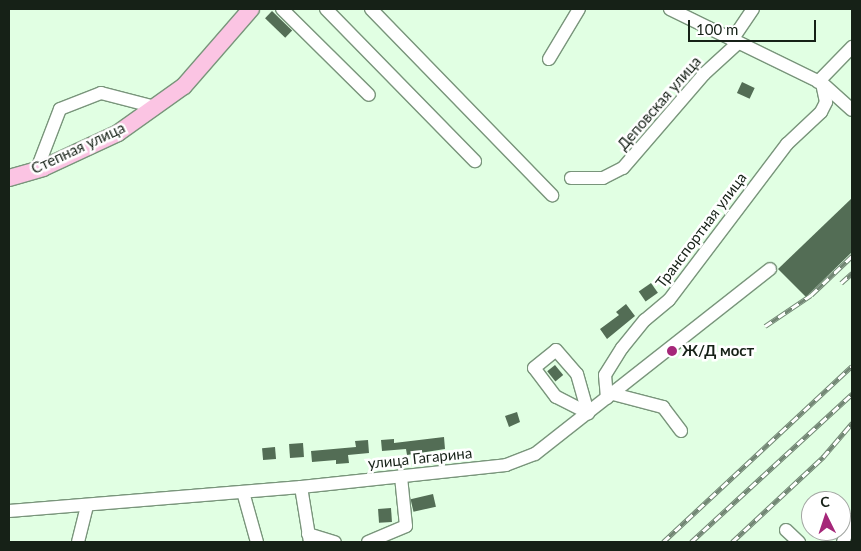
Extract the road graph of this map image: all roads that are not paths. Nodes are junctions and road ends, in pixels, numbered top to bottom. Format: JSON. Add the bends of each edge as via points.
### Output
{"nodes":[{"id":1,"x":251,"y":9,"type":"edge"},
{"id":2,"x":282,"y":9,"type":"edge"},
{"id":3,"x":326,"y":9,"type":"edge"},
{"id":4,"x":371,"y":9,"type":"edge"},
{"id":5,"x":580,"y":9,"type":"edge"},
{"id":6,"x":670,"y":9,"type":"edge"},
{"id":7,"x":753,"y":9,"type":"edge"},
{"id":8,"x":735,"y":41,"type":"junction"},
{"id":9,"x":852,"y":47,"type":"edge"},
{"id":10,"x":549,"y":59,"type":"dead end"},
{"id":11,"x":820,"y":82,"type":"junction"},
{"id":12,"x":369,"y":95,"type":"dead end"},
{"id":13,"x":155,"y":107,"type":"junction"},
{"id":14,"x":852,"y":110,"type":"edge"},
{"id":15,"x":475,"y":161,"type":"dead end"},
{"id":16,"x":37,"y":169,"type":"junction"},
{"id":17,"x":9,"y":178,"type":"edge"},
{"id":18,"x":571,"y":178,"type":"dead end"},
{"id":19,"x":552,"y":195,"type":"dead end"},
{"id":20,"x":770,"y":269,"type":"dead end"},
{"id":21,"x":610,"y":396,"type":"junction"},
{"id":22,"x":588,"y":414,"type":"junction"},
{"id":23,"x":681,"y":431,"type":"dead end"},
{"id":24,"x":402,"y":477,"type":"junction"},
{"id":25,"x":301,"y":487,"type":"junction"},
{"id":26,"x":243,"y":492,"type":"junction"},
{"id":27,"x":87,"y":506,"type":"junction"},
{"id":28,"x":9,"y":511,"type":"edge"},
{"id":29,"x":852,"y":520,"type":"edge"},
{"id":30,"x":786,"y":530,"type":"dead end"},
{"id":31,"x":309,"y":538,"type":"edge"},
{"id":32,"x":78,"y":542,"type":"edge"},
{"id":33,"x":257,"y":542,"type":"edge"},
{"id":34,"x":335,"y":542,"type":"edge"},
{"id":35,"x":368,"y":542,"type":"edge"},
{"id":36,"x":799,"y":542,"type":"edge"},
{"id":37,"x":843,"y":542,"type":"edge"}],
"edges":[{"from":1,"to":13,"type":"main road","name":"Степная улица","via":[[184,86]]},
{"from":2,"to":12,"type":"street"},
{"from":3,"to":15,"type":"street"},
{"from":4,"to":19,"type":"street"},
{"from":5,"to":10,"type":"street"},
{"from":6,"to":8,"type":"street"},
{"from":7,"to":8,"type":"street","name":"Деповская улица"},
{"from":8,"to":11,"type":"street"},
{"from":8,"to":18,"type":"street","name":"Деповская улица","via":[[623,168],[603,178]]},
{"from":9,"to":11,"type":"street"},
{"from":11,"to":14,"type":"street"},
{"from":11,"to":21,"type":"street","name":"Транспортная улица","via":[[826,102],[821,112],[787,144],[669,300],[645,320],[622,348],[605,375]]},
{"from":13,"to":16,"type":"main road","name":"Степная улица","via":[[118,133]]},
{"from":13,"to":16,"type":"street","via":[[101,93],[60,108]]},
{"from":16,"to":17,"type":"main road","name":"Степная улица"},
{"from":20,"to":21,"type":"street","name":"улица Гагарина"},
{"from":21,"to":22,"type":"street","name":"улица Гагарина"},
{"from":21,"to":23,"type":"street","via":[[663,407]]},
{"from":22,"to":22,"type":"street","via":[[577,374],[556,350],[534,368],[556,396]]},
{"from":22,"to":24,"type":"street","name":"улица Гагарина","via":[[535,454],[506,465]]},
{"from":24,"to":25,"type":"street","name":"улица Гагарина"},
{"from":24,"to":35,"type":"street","via":[[406,526]]},
{"from":25,"to":26,"type":"street","name":"улица Гагарина"},
{"from":25,"to":31,"type":"street"},
{"from":26,"to":27,"type":"street","name":"улица Гагарина"},
{"from":26,"to":33,"type":"street"},
{"from":27,"to":28,"type":"street","name":"улица Гагарина"},
{"from":27,"to":32,"type":"street"},
{"from":29,"to":37,"type":"street"},
{"from":30,"to":36,"type":"street"},
{"from":31,"to":34,"type":"street"}]}
